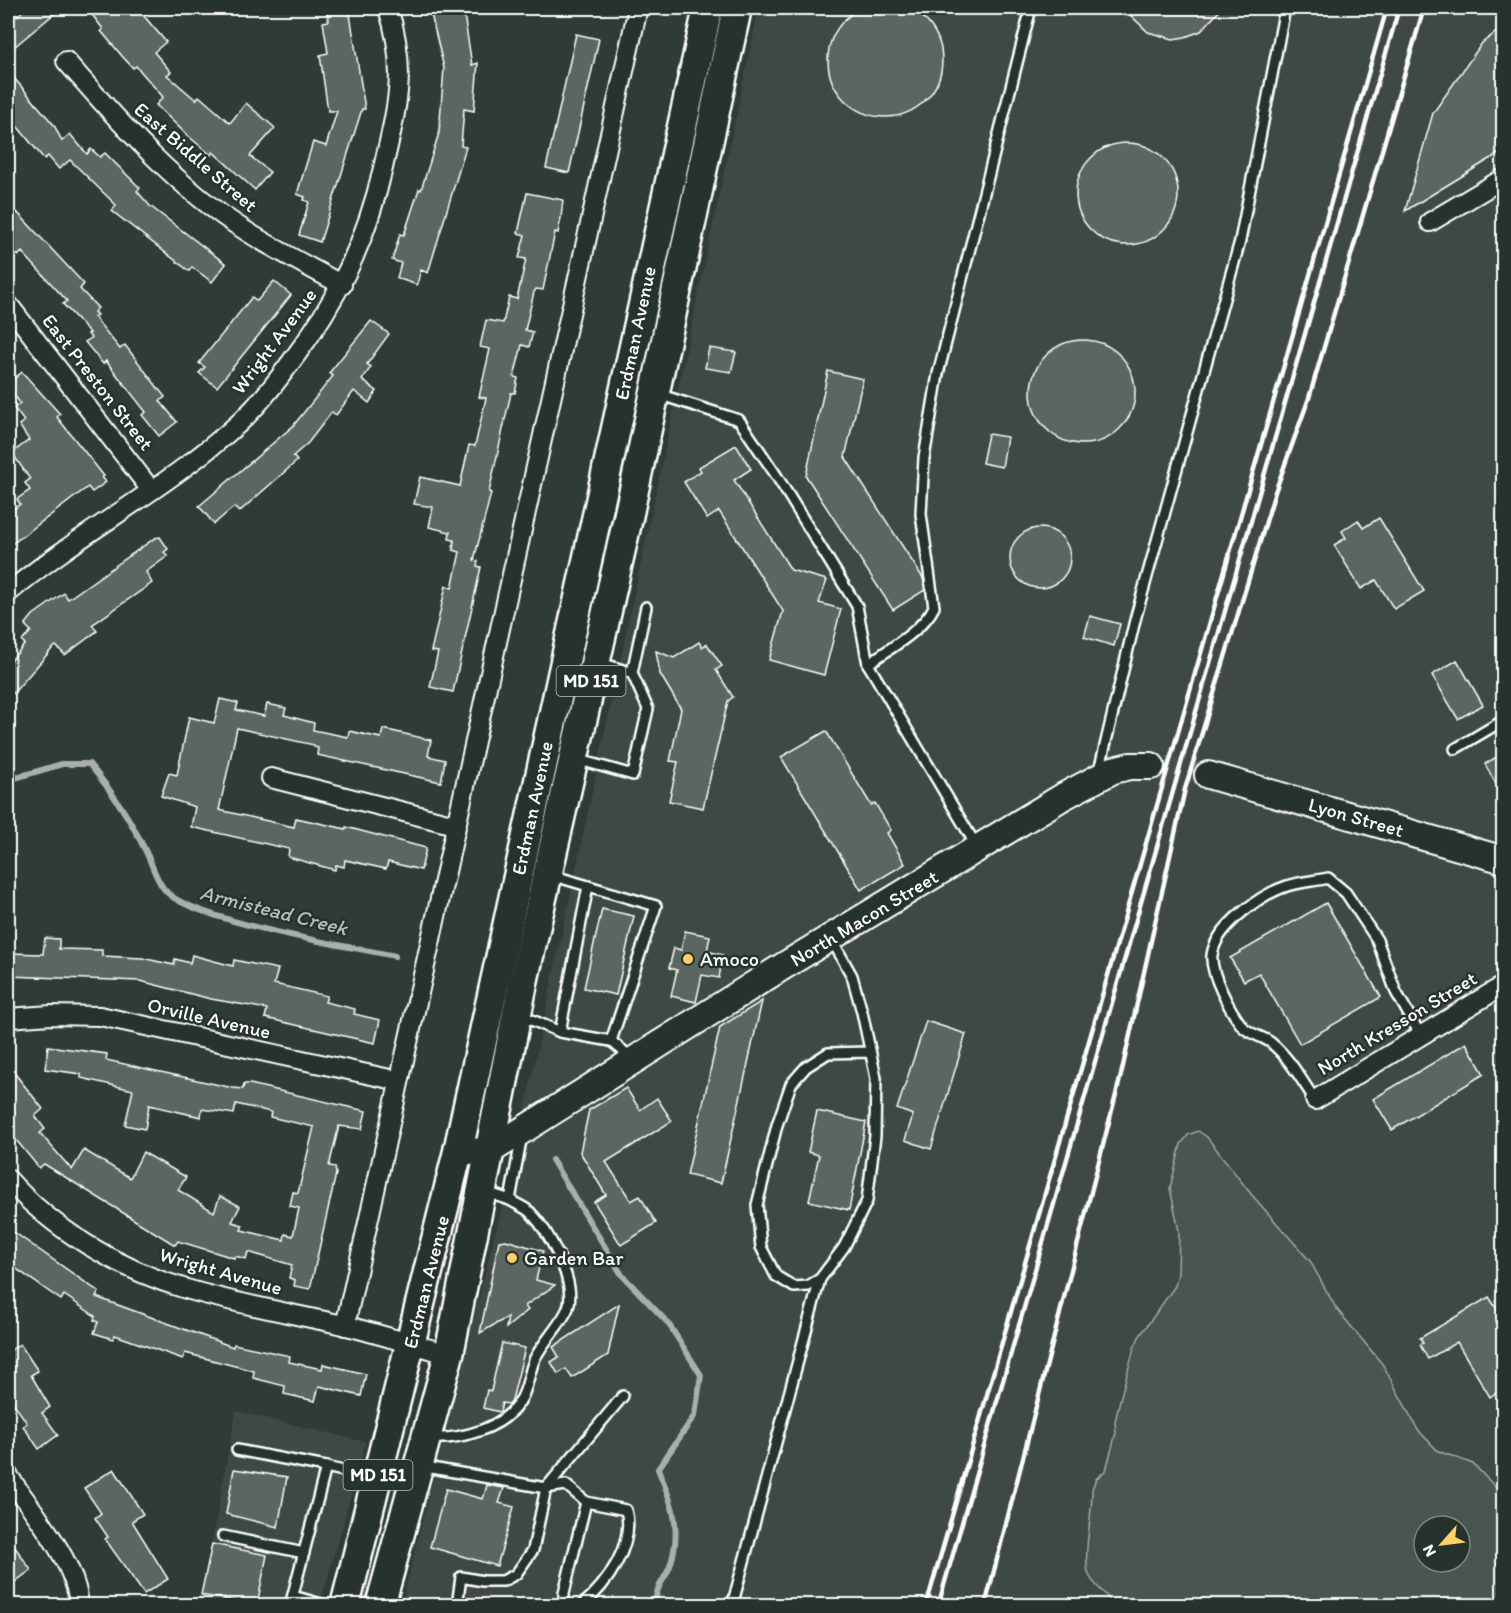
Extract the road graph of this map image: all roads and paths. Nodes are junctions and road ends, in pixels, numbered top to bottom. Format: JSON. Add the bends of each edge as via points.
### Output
{"nodes":[{"id":1,"x":388,"y":8,"type":"edge"},
{"id":2,"x":638,"y":8,"type":"edge"},
{"id":3,"x":708,"y":8,"type":"edge"},
{"id":4,"x":736,"y":8,"type":"edge"},
{"id":5,"x":1031,"y":8,"type":"edge"},
{"id":6,"x":1285,"y":8,"type":"edge"},
{"id":7,"x":66,"y":62,"type":"dead end"},
{"id":8,"x":1503,"y":178,"type":"edge"},
{"id":9,"x":1430,"y":222,"type":"dead end"},
{"id":10,"x":342,"y":285,"type":"junction"},
{"id":11,"x":8,"y":304,"type":"edge"},
{"id":12,"x":639,"y":389,"type":"junction"},
{"id":13,"x":151,"y":490,"type":"junction"},
{"id":14,"x":8,"y":593,"type":"edge"},
{"id":15,"x":646,"y":607,"type":"dead end"},
{"id":16,"x":595,"y":662,"type":"junction"},
{"id":17,"x":868,"y":664,"type":"junction"},
{"id":18,"x":632,"y":672,"type":"junction"},
{"id":19,"x":1503,"y":720,"type":"edge"},
{"id":20,"x":1455,"y":749,"type":"dead end"},
{"id":21,"x":574,"y":759,"type":"junction"},
{"id":22,"x":1151,"y":766,"type":"tunnel mouth"},
{"id":23,"x":1208,"y":775,"type":"tunnel mouth"},
{"id":24,"x":271,"y":777,"type":"dead end"},
{"id":25,"x":1097,"y":778,"type":"junction"},
{"id":26,"x":455,"y":825,"type":"junction"},
{"id":27,"x":978,"y":849,"type":"junction"},
{"id":28,"x":1503,"y":860,"type":"edge"},
{"id":29,"x":548,"y":874,"type":"junction"},
{"id":30,"x":588,"y":886,"type":"junction"},
{"id":31,"x":831,"y":938,"type":"junction"},
{"id":32,"x":1503,"y":985,"type":"edge"},
{"id":33,"x":517,"y":1014,"type":"junction"},
{"id":34,"x":8,"y":1018,"type":"edge"},
{"id":35,"x":560,"y":1032,"type":"junction"},
{"id":36,"x":1421,"y":1035,"type":"junction"},
{"id":37,"x":612,"y":1041,"type":"junction"},
{"id":38,"x":869,"y":1052,"type":"junction"},
{"id":39,"x":635,"y":1060,"type":"junction"},
{"id":40,"x":399,"y":1081,"type":"junction"},
{"id":41,"x":1315,"y":1100,"type":"joint"},
{"id":42,"x":523,"y":1130,"type":"junction"},
{"id":43,"x":458,"y":1151,"type":"junction"},
{"id":44,"x":488,"y":1152,"type":"junction"},
{"id":45,"x":8,"y":1179,"type":"edge"},
{"id":46,"x":481,"y":1191,"type":"junction"},
{"id":47,"x":510,"y":1200,"type":"junction"},
{"id":48,"x":820,"y":1279,"type":"junction"},
{"id":49,"x":345,"y":1326,"type":"junction"},
{"id":50,"x":411,"y":1345,"type":"junction"},
{"id":51,"x":449,"y":1354,"type":"junction"},
{"id":52,"x":623,"y":1395,"type":"dead end"},
{"id":53,"x":426,"y":1438,"type":"junction"},
{"id":54,"x":237,"y":1450,"type":"dead end"},
{"id":55,"x":418,"y":1466,"type":"junction"},
{"id":56,"x":326,"y":1467,"type":"junction"},
{"id":57,"x":8,"y":1475,"type":"edge"},
{"id":58,"x":378,"y":1479,"type":"junction"},
{"id":59,"x":546,"y":1488,"type":"junction"},
{"id":60,"x":586,"y":1502,"type":"junction"},
{"id":61,"x":223,"y":1536,"type":"dead end"},
{"id":62,"x":304,"y":1553,"type":"junction"},
{"id":63,"x":291,"y":1601,"type":"edge"},
{"id":64,"x":79,"y":1605,"type":"edge"},
{"id":65,"x":328,"y":1605,"type":"edge"},
{"id":66,"x":345,"y":1605,"type":"edge"},
{"id":67,"x":380,"y":1605,"type":"edge"},
{"id":68,"x":457,"y":1605,"type":"edge"},
{"id":69,"x":564,"y":1605,"type":"edge"},
{"id":70,"x":580,"y":1605,"type":"edge"},
{"id":71,"x":732,"y":1605,"type":"edge"}],
"edges":[{"from":1,"to":10,"type":"street","name":"Wright Avenue","via":[[401,83],[366,229]]},
{"from":2,"to":26,"type":"street"},
{"from":3,"to":12,"type":"main road","name":"Erdman Avenue","number":"MD 151"},
{"from":4,"to":12,"type":"main road","name":"Erdman Avenue","number":"MD 151"},
{"from":5,"to":17,"type":"lane","via":[[938,374],[927,437],[921,514],[934,607],[922,623]]},
{"from":6,"to":25,"type":"lane","via":[[1240,241],[1135,620]]},
{"from":7,"to":10,"type":"street","name":"East Biddle Street","via":[[124,127],[198,195],[245,231]]},
{"from":8,"to":9,"type":"street"},
{"from":10,"to":13,"type":"street","name":"Wright Avenue","via":[[314,332],[262,399],[239,423]]},
{"from":11,"to":13,"type":"street","name":"East Preston Street"},
{"from":12,"to":16,"type":"main road","name":"Erdman Avenue","number":"MD 151"},
{"from":12,"to":17,"type":"lane","via":[[739,420],[857,606]]},
{"from":12,"to":43,"type":"main road","name":"Erdman Avenue","number":"MD 151"},
{"from":13,"to":14,"type":"street","name":"Wright Avenue"},
{"from":15,"to":18,"type":"lane"},
{"from":16,"to":18,"type":"lane"},
{"from":16,"to":21,"type":"main road","name":"Erdman Avenue","number":"MD 151"},
{"from":17,"to":27,"type":"lane"},
{"from":18,"to":21,"type":"lane","via":[[648,709],[633,775]]},
{"from":19,"to":20,"type":"lane"},
{"from":21,"to":29,"type":"main road","name":"Erdman Avenue","number":"MD 151"},
{"from":22,"to":25,"type":"street","name":"North Macon Street","via":[[1130,766]]},
{"from":23,"to":28,"type":"street","name":"Lyon Street"},
{"from":24,"to":26,"type":"street"},
{"from":25,"to":27,"type":"street","name":"North Macon Street"},
{"from":26,"to":40,"type":"street"},
{"from":27,"to":31,"type":"street","name":"North Macon Street"},
{"from":29,"to":30,"type":"lane"},
{"from":29,"to":33,"type":"main road","name":"Erdman Avenue","number":"MD 151"},
{"from":30,"to":35,"type":"lane"},
{"from":30,"to":37,"type":"lane","via":[[656,906]]},
{"from":31,"to":38,"type":"lane","via":[[852,976]]},
{"from":31,"to":39,"type":"street","name":"North Macon Street"},
{"from":32,"to":36,"type":"street","name":"North Kresson Street"},
{"from":33,"to":35,"type":"lane"},
{"from":33,"to":44,"type":"main road","name":"Erdman Avenue","number":"MD 151"},
{"from":34,"to":40,"type":"street","name":"Orville Avenue","via":[[100,1016]]},
{"from":35,"to":37,"type":"lane"},
{"from":36,"to":41,"type":"street","name":"North Kresson Street"},
{"from":36,"to":41,"type":"lane","via":[[1396,992],[1377,940],[1346,893],[1328,878],[1286,886],[1244,908],[1218,942],[1212,954],[1213,969],[1244,1029],[1284,1054]]},
{"from":37,"to":39,"type":"lane"},
{"from":38,"to":48,"type":"lane","via":[[876,1078],[875,1136],[867,1201],[844,1247]]},
{"from":38,"to":48,"type":"lane","via":[[828,1053],[806,1067],[791,1084],[757,1205],[761,1247],[776,1276],[794,1287]]},
{"from":39,"to":42,"type":"street","name":"North Macon Street"},
{"from":40,"to":49,"type":"street"},
{"from":42,"to":44,"type":"street","name":"North Macon Street"},
{"from":42,"to":47,"type":"lane"},
{"from":43,"to":44,"type":"street"},
{"from":43,"to":50,"type":"main road","name":"Erdman Avenue","number":"MD 151"},
{"from":44,"to":46,"type":"main road","name":"Erdman Avenue","number":"MD 151"},
{"from":45,"to":49,"type":"street","name":"Wright Avenue","via":[[39,1209],[122,1264],[182,1288]]},
{"from":46,"to":47,"type":"lane"},
{"from":46,"to":51,"type":"main road","name":"Erdman Avenue","number":"MD 151"},
{"from":47,"to":53,"type":"lane","via":[[529,1212],[554,1249],[569,1286],[567,1310],[541,1346],[520,1401],[512,1409],[474,1434],[452,1440]]},
{"from":48,"to":71,"type":"lane"},
{"from":49,"to":50,"type":"street","name":"Wright Avenue"},
{"from":50,"to":51,"type":"street","name":"Wright Avenue"},
{"from":50,"to":58,"type":"main road","name":"Erdman Avenue","number":"MD 151"},
{"from":51,"to":53,"type":"main road","name":"Erdman Avenue","number":"MD 151"},
{"from":52,"to":59,"type":"lane"},
{"from":53,"to":55,"type":"main road","name":"Erdman Avenue","number":"MD 151"},
{"from":54,"to":56,"type":"lane"},
{"from":55,"to":59,"type":"lane"},
{"from":55,"to":67,"type":"main road","name":"Erdman Avenue","number":"MD 151"},
{"from":56,"to":58,"type":"lane"},
{"from":56,"to":62,"type":"lane"},
{"from":57,"to":64,"type":"street","via":[[56,1546],[75,1581]]},
{"from":58,"to":66,"type":"main road","name":"Erdman Avenue","number":"MD 151"},
{"from":59,"to":60,"type":"lane","via":[[566,1485]]},
{"from":59,"to":68,"type":"lane","via":[[533,1550],[516,1574],[503,1581],[461,1577]]},
{"from":60,"to":69,"type":"lane"},
{"from":60,"to":70,"type":"lane","via":[[627,1510],[630,1525],[613,1570],[595,1594]]},
{"from":61,"to":62,"type":"lane"},
{"from":62,"to":63,"type":"lane"},
{"from":63,"to":65,"type":"lane"}]}
